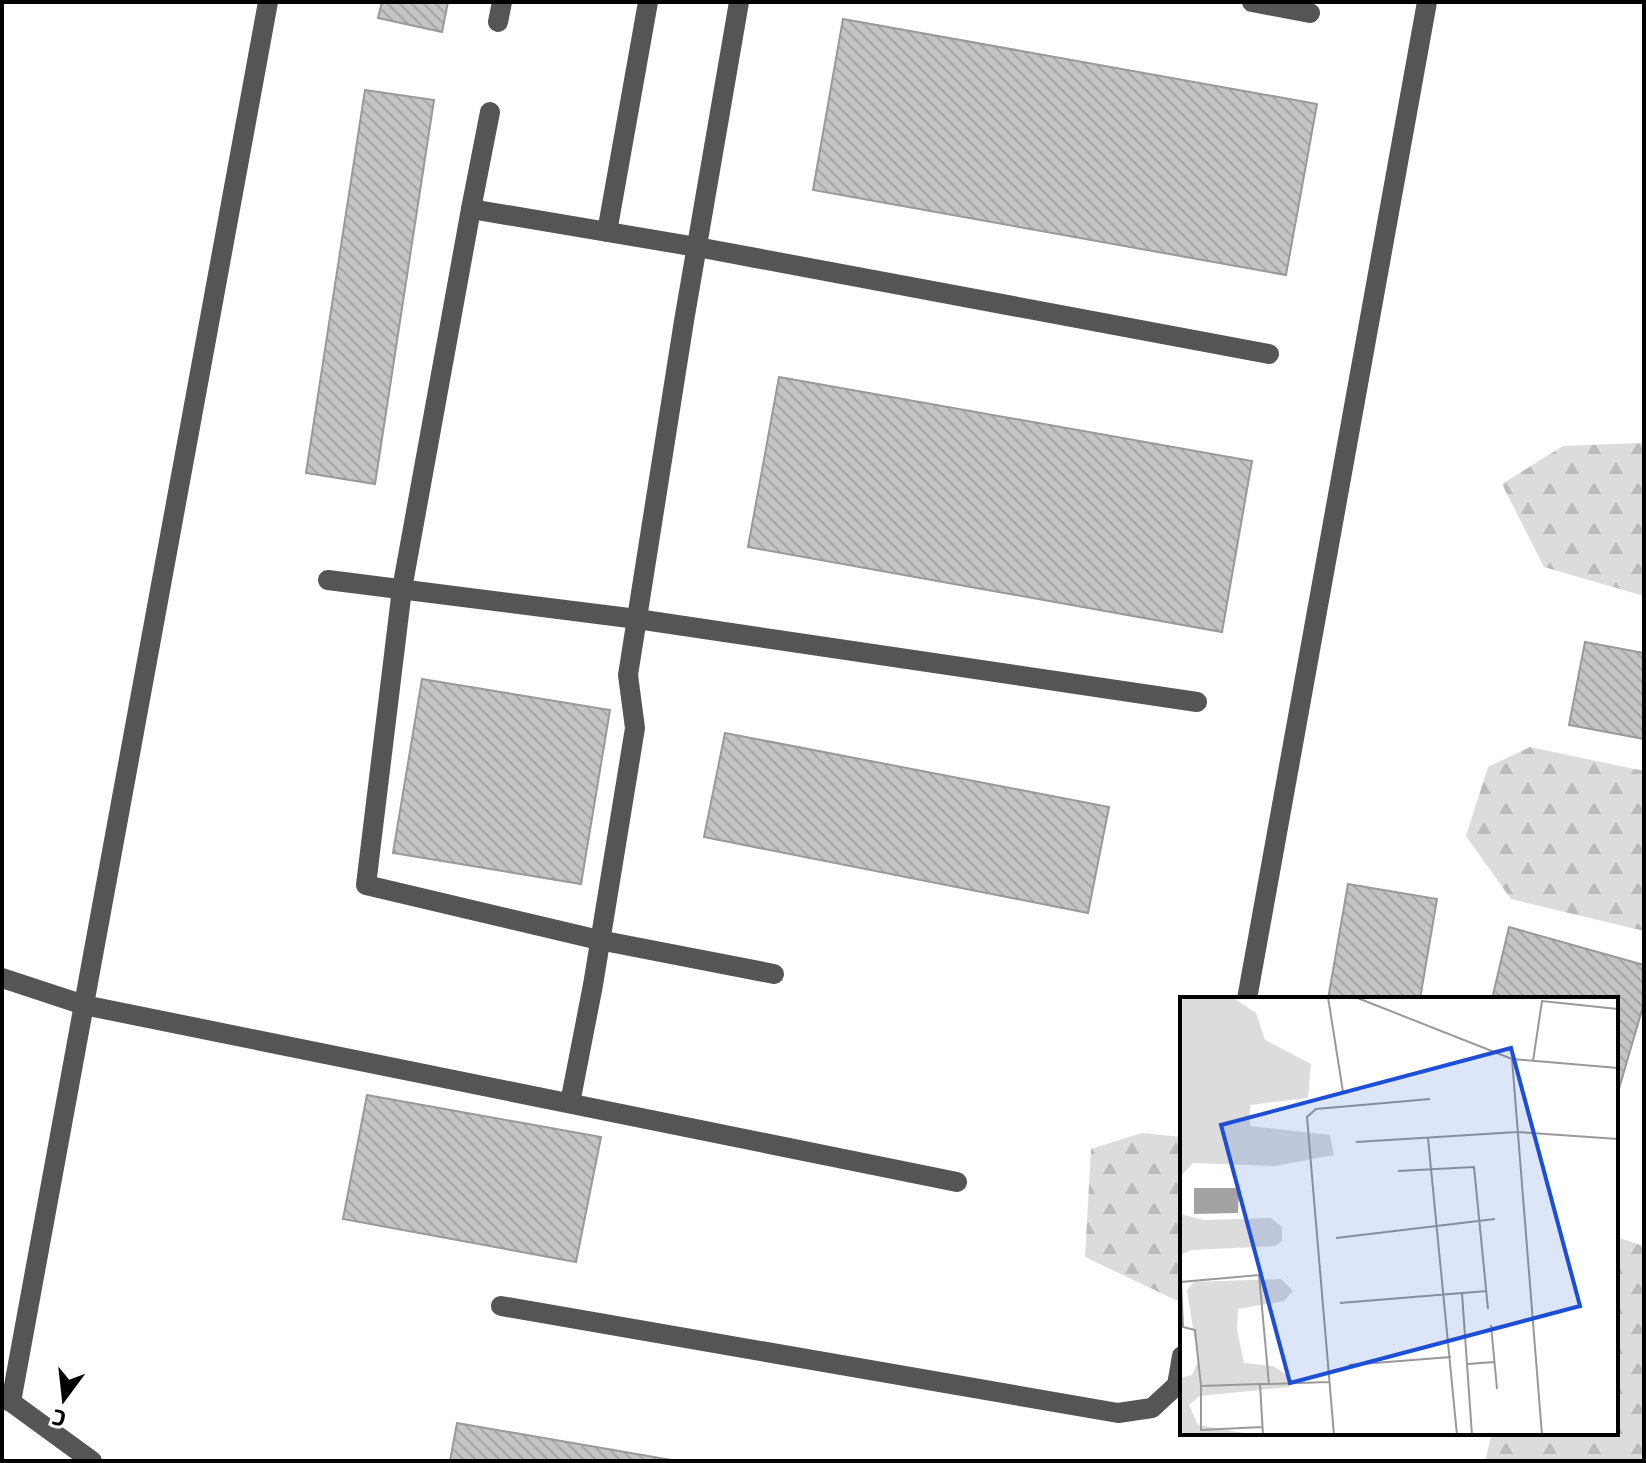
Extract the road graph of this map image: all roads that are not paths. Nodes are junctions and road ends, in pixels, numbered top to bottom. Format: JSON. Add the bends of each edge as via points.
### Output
{"nodes":[{"id":1,"x":268,"y":2,"type":"edge"},
{"id":2,"x":648,"y":2,"type":"edge"},
{"id":3,"x":739,"y":2,"type":"edge"},
{"id":4,"x":1252,"y":2,"type":"edge"},
{"id":5,"x":1427,"y":2,"type":"edge"},
{"id":6,"x":1310,"y":13,"type":"dead end"},
{"id":7,"x":490,"y":112,"type":"dead end"},
{"id":8,"x":471,"y":209,"type":"junction"},
{"id":9,"x":607,"y":232,"type":"junction"},
{"id":10,"x":697,"y":247,"type":"junction"},
{"id":11,"x":1269,"y":354,"type":"dead end"},
{"id":12,"x":328,"y":580,"type":"dead end"},
{"id":13,"x":402,"y":589,"type":"junction"},
{"id":14,"x":637,"y":619,"type":"junction"},
{"id":15,"x":1197,"y":702,"type":"dead end"},
{"id":16,"x":599,"y":940,"type":"junction"},
{"id":17,"x":774,"y":974,"type":"dead end"},
{"id":18,"x":2,"y":978,"type":"edge"},
{"id":19,"x":1247,"y":997,"type":"edge"},
{"id":20,"x":84,"y":1005,"type":"junction"},
{"id":21,"x":570,"y":1103,"type":"junction"},
{"id":22,"x":957,"y":1182,"type":"dead end"},
{"id":23,"x":501,"y":1306,"type":"dead end"},
{"id":24,"x":1180,"y":1368,"type":"edge"},
{"id":25,"x":6,"y":1400,"type":"edge"},
{"id":26,"x":92,"y":1461,"type":"edge"}],
"edges":[{"from":1,"to":20,"type":"lane"},
{"from":2,"to":9,"type":"lane"},
{"from":3,"to":10,"type":"lane"},
{"from":4,"to":6,"type":"lane"},
{"from":5,"to":19,"type":"lane"},
{"from":7,"to":8,"type":"lane"},
{"from":8,"to":9,"type":"lane"},
{"from":8,"to":13,"type":"lane"},
{"from":9,"to":10,"type":"lane"},
{"from":10,"to":11,"type":"lane"},
{"from":10,"to":14,"type":"lane"},
{"from":12,"to":13,"type":"lane"},
{"from":13,"to":14,"type":"lane"},
{"from":13,"to":16,"type":"lane","via":[[366,885]]},
{"from":14,"to":15,"type":"lane"},
{"from":14,"to":16,"type":"lane","via":[[628,675],[635,728]]},
{"from":16,"to":17,"type":"lane"},
{"from":16,"to":21,"type":"lane"},
{"from":18,"to":20,"type":"lane"},
{"from":20,"to":21,"type":"lane"},
{"from":20,"to":25,"type":"lane"},
{"from":21,"to":22,"type":"lane"},
{"from":23,"to":24,"type":"lane","via":[[1118,1413],[1152,1408],[1177,1385]]},
{"from":25,"to":26,"type":"lane"}]}
